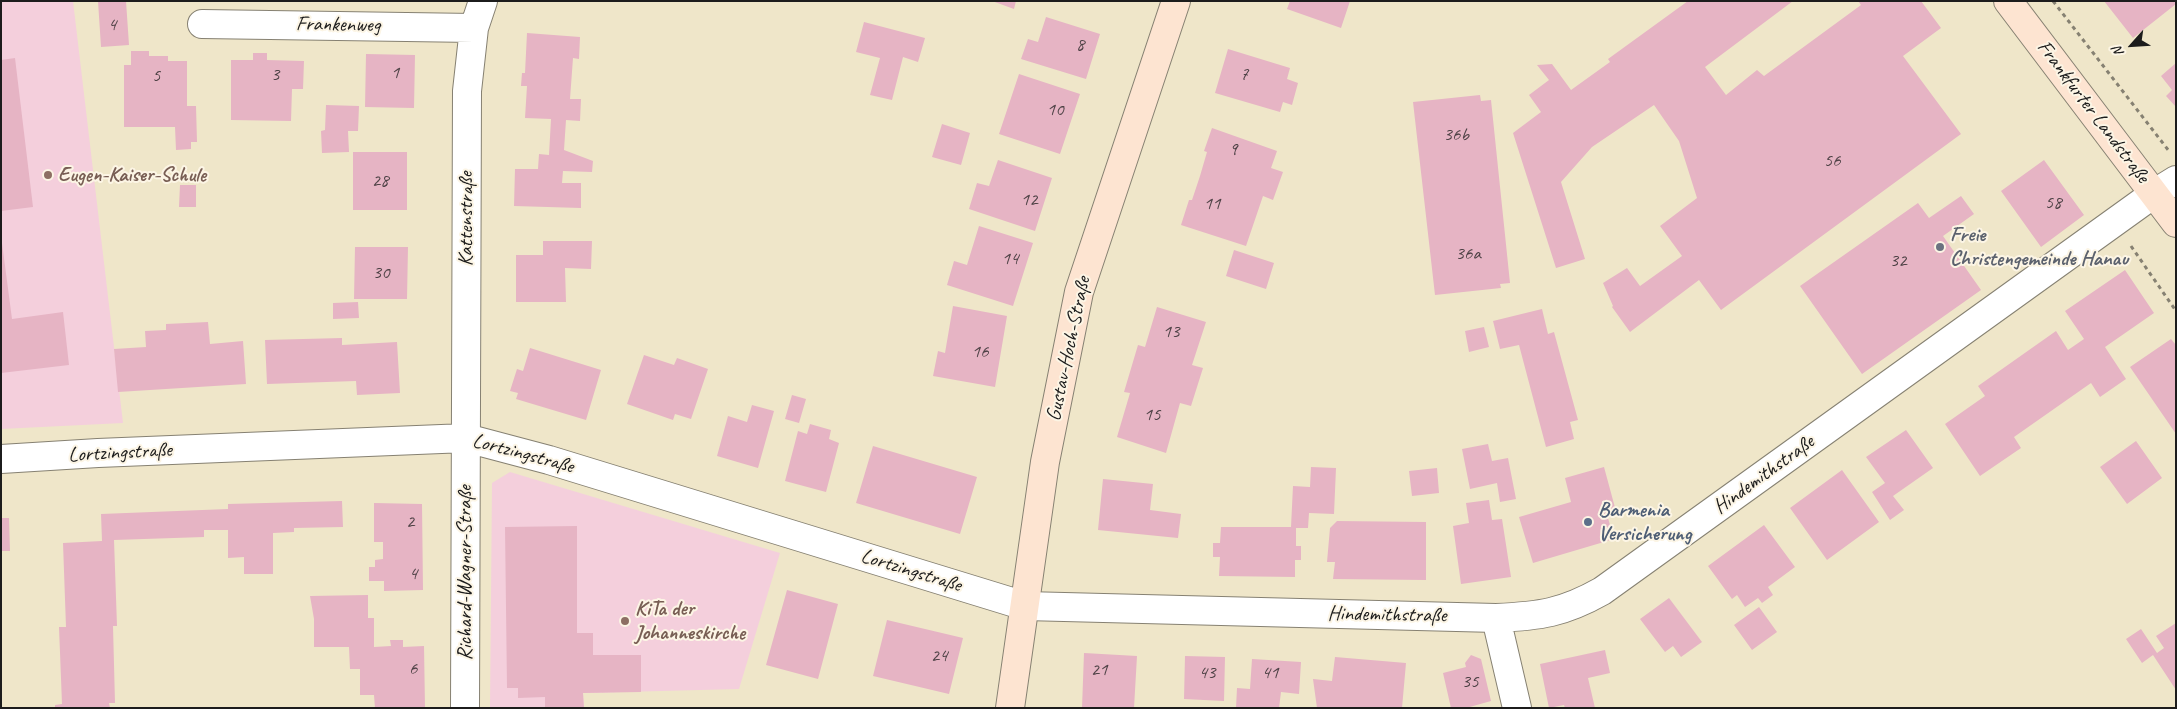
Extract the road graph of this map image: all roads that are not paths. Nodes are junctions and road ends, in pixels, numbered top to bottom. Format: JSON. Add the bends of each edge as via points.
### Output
{"nodes":[{"id":1,"x":483,"y":1,"type":"edge"},
{"id":2,"x":1176,"y":1,"type":"edge"},
{"id":3,"x":2008,"y":1,"type":"edge"},
{"id":4,"x":202,"y":24,"type":"dead end"},
{"id":5,"x":474,"y":28,"type":"junction"},
{"id":6,"x":2165,"y":186,"type":"edge"},
{"id":7,"x":2176,"y":223,"type":"edge"},
{"id":8,"x":466,"y":438,"type":"junction"},
{"id":9,"x":1,"y":459,"type":"edge"},
{"id":10,"x":1025,"y":606,"type":"junction"},
{"id":11,"x":1496,"y":618,"type":"junction"},
{"id":12,"x":465,"y":708,"type":"edge"},
{"id":13,"x":1010,"y":708,"type":"edge"},
{"id":14,"x":1517,"y":708,"type":"edge"}],
"edges":[{"from":1,"to":5,"type":"street","name":"Kattenstraße"},
{"from":2,"to":10,"type":"main road","name":"Gustav-Hoch-Straße","via":[[1079,292],[1045,462]]},
{"from":3,"to":6,"type":"main road","name":"Frankfurter Landstraße"},
{"from":4,"to":5,"type":"street","name":"Frankenweg"},
{"from":5,"to":8,"type":"street","name":"Kattenstraße","via":[[466,90]]},
{"from":6,"to":7,"type":"main road","name":"Frankfurter Landstraße"},
{"from":6,"to":11,"type":"street","name":"Hindemithstraße","via":[[1602,591],[1576,606],[1557,612]]},
{"from":8,"to":9,"type":"street","name":"Lortzingstraße"},
{"from":8,"to":10,"type":"street","name":"Lortzingstraße","via":[[549,460]]},
{"from":8,"to":12,"type":"street","name":"Richard-Wagner-Straße"},
{"from":10,"to":11,"type":"street","name":"Hindemithstraße"},
{"from":10,"to":13,"type":"main road","name":"Gustav-Hoch-Straße"},
{"from":11,"to":14,"type":"street"}]}
